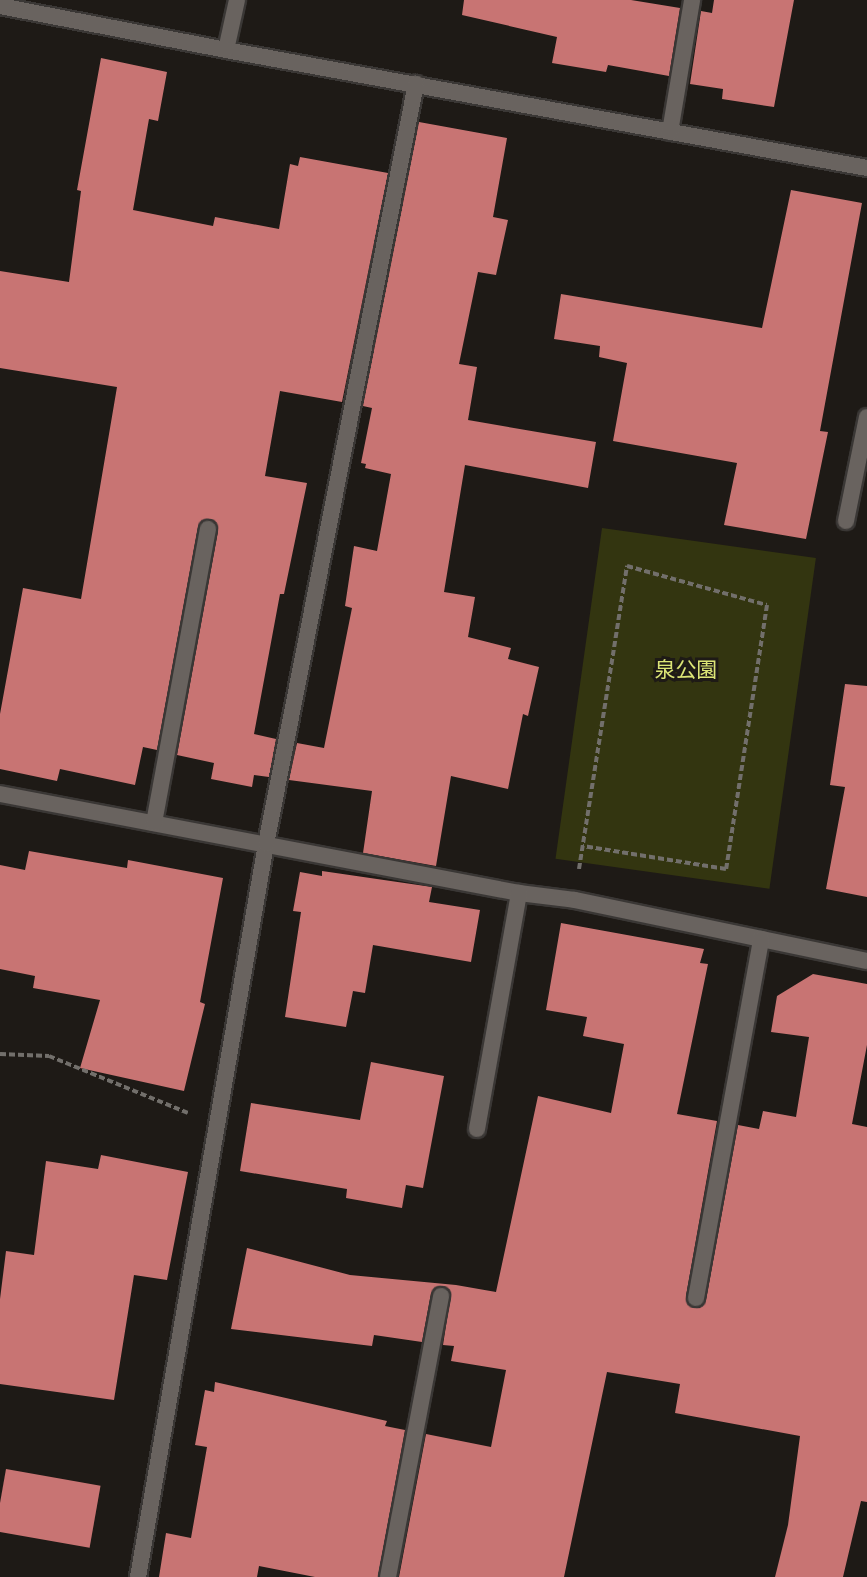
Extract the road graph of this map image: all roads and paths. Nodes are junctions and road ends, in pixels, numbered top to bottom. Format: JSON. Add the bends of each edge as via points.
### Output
{"nodes":[{"id":1,"x":237,"y":0,"type":"edge"},
{"id":2,"x":692,"y":0,"type":"edge"},
{"id":3,"x":0,"y":6,"type":"edge"},
{"id":4,"x":226,"y":50,"type":"junction"},
{"id":5,"x":416,"y":84,"type":"junction"},
{"id":6,"x":670,"y":132,"type":"junction"},
{"id":7,"x":867,"y":168,"type":"edge"},
{"id":8,"x":867,"y":417,"type":"edge"},
{"id":9,"x":846,"y":521,"type":"dead end"},
{"id":10,"x":208,"y":529,"type":"dead end"},
{"id":11,"x":0,"y":794,"type":"edge"},
{"id":12,"x":154,"y":823,"type":"junction"},
{"id":13,"x":266,"y":844,"type":"junction"},
{"id":14,"x":583,"y":846,"type":"junction"},
{"id":15,"x":519,"y":893,"type":"junction"},
{"id":16,"x":575,"y":900,"type":"junction"},
{"id":17,"x":761,"y":939,"type":"junction"},
{"id":18,"x":867,"y":961,"type":"edge"},
{"id":19,"x":0,"y":1054,"type":"edge"},
{"id":20,"x":216,"y":1125,"type":"junction"},
{"id":21,"x":477,"y":1129,"type":"dead end"},
{"id":22,"x":441,"y":1296,"type":"dead end"},
{"id":23,"x":696,"y":1298,"type":"dead end"},
{"id":24,"x":138,"y":1577,"type":"edge"},
{"id":25,"x":388,"y":1577,"type":"edge"}],
"edges":[{"from":1,"to":4,"type":"street"},
{"from":2,"to":6,"type":"street"},
{"from":3,"to":4,"type":"street"},
{"from":4,"to":5,"type":"street"},
{"from":5,"to":6,"type":"street"},
{"from":5,"to":13,"type":"street"},
{"from":6,"to":7,"type":"street"},
{"from":8,"to":9,"type":"street"},
{"from":10,"to":12,"type":"street"},
{"from":11,"to":12,"type":"street"},
{"from":12,"to":13,"type":"street"},
{"from":13,"to":15,"type":"street"},
{"from":13,"to":20,"type":"street"},
{"from":14,"to":14,"type":"path","via":[[627,566],[767,605],[726,869]]},
{"from":14,"to":16,"type":"path"},
{"from":15,"to":16,"type":"street"},
{"from":15,"to":21,"type":"street"},
{"from":16,"to":17,"type":"street"},
{"from":17,"to":18,"type":"street"},
{"from":17,"to":23,"type":"street"},
{"from":19,"to":20,"type":"path","via":[[49,1056]]},
{"from":20,"to":24,"type":"street"},
{"from":22,"to":25,"type":"street"}]}
